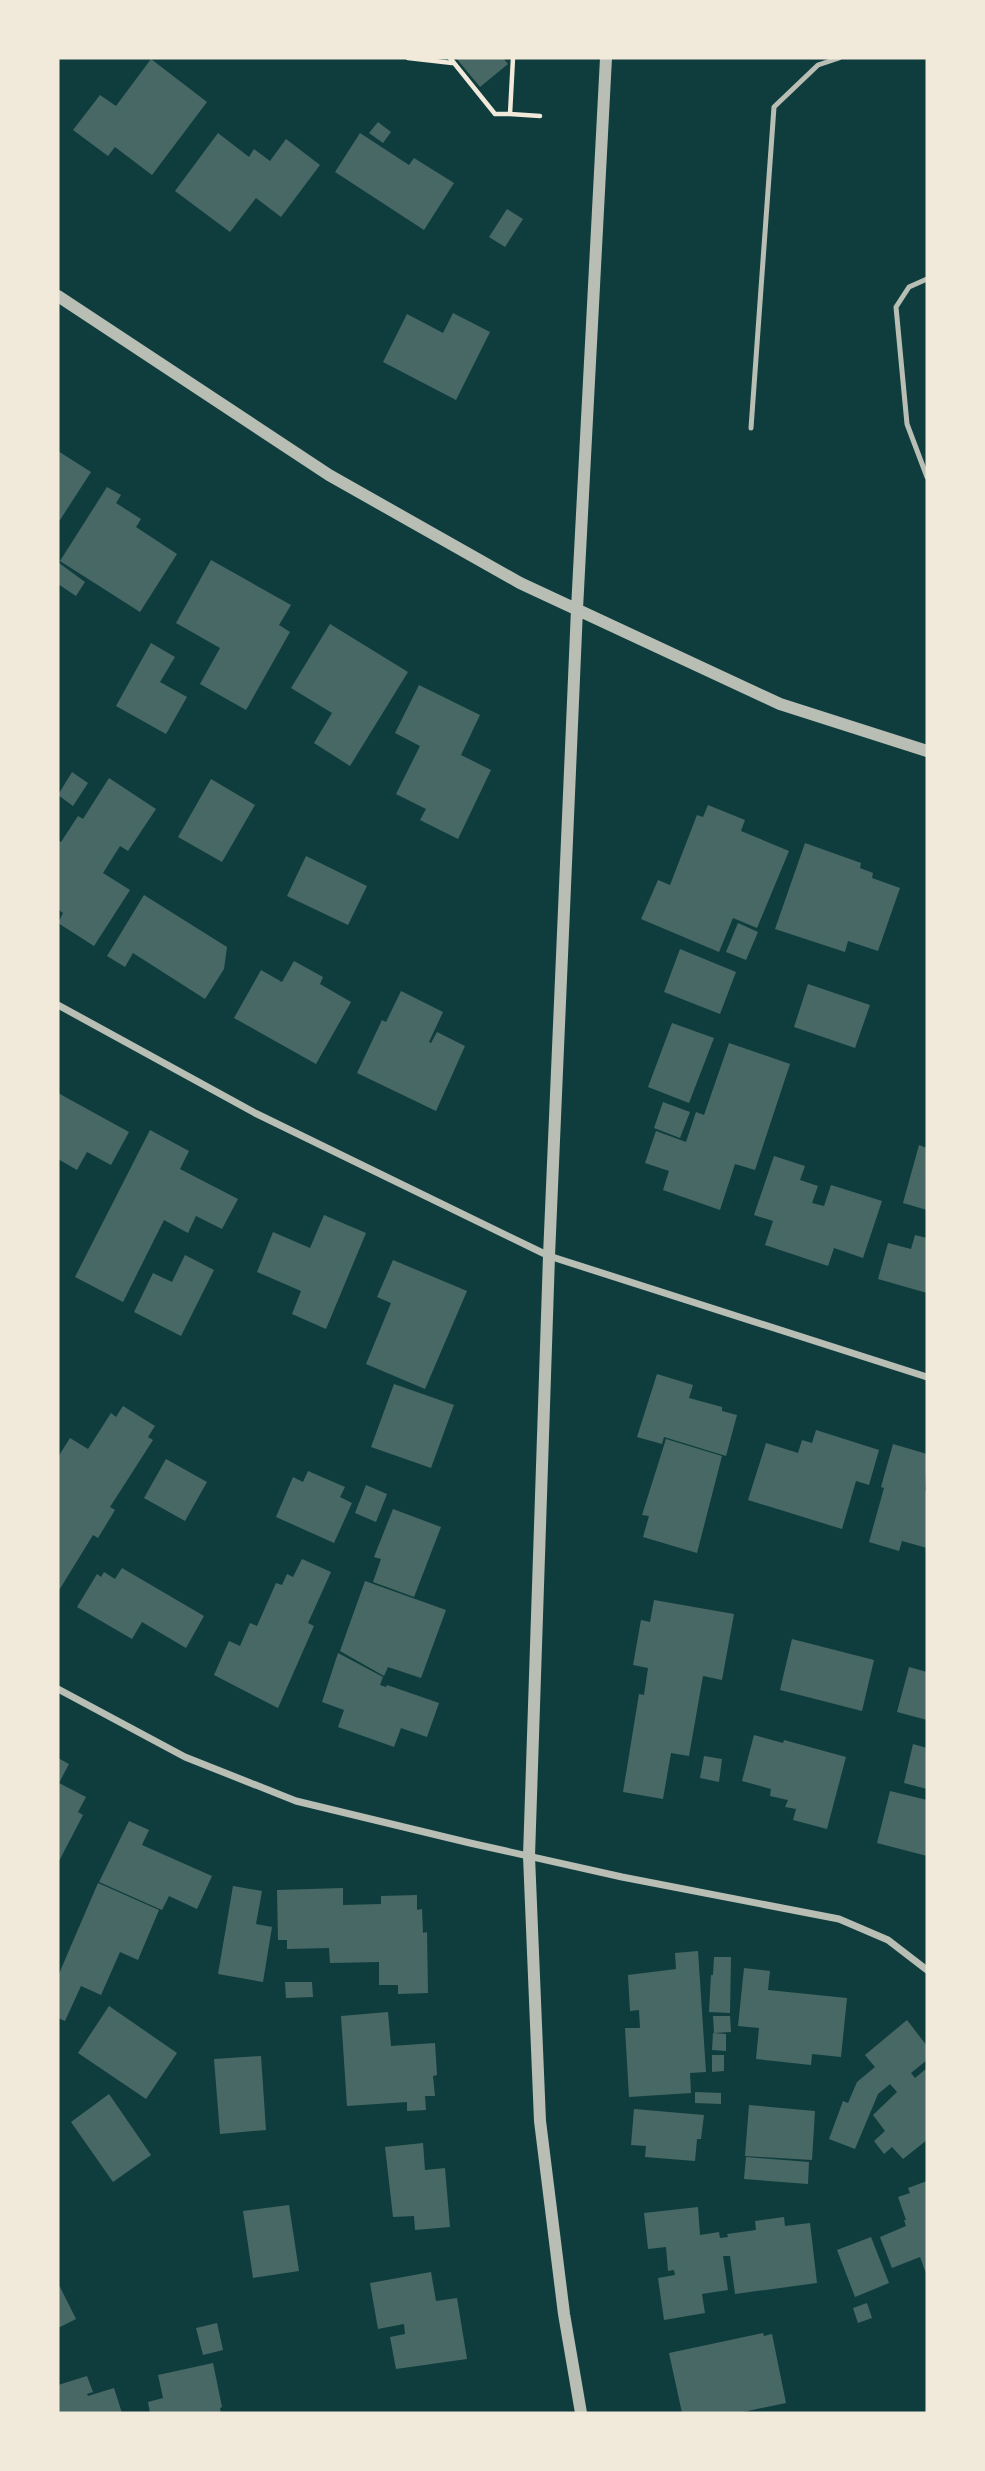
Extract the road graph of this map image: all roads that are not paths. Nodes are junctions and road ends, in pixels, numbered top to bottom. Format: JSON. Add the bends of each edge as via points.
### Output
{"nodes":[{"id":1,"x":606,"y":58,"type":"edge"},
{"id":2,"x":839,"y":58,"type":"edge"},
{"id":3,"x":927,"y":279,"type":"edge"},
{"id":4,"x":58,"y":296,"type":"edge"},
{"id":5,"x":751,"y":428,"type":"dead end"},
{"id":6,"x":927,"y":477,"type":"edge"},
{"id":7,"x":577,"y":609,"type":"junction"},
{"id":8,"x":927,"y":751,"type":"edge"},
{"id":9,"x":58,"y":1005,"type":"edge"},
{"id":10,"x":548,"y":1256,"type":"junction"},
{"id":11,"x":927,"y":1377,"type":"edge"},
{"id":12,"x":58,"y":1689,"type":"edge"},
{"id":13,"x":529,"y":1856,"type":"junction"},
{"id":14,"x":927,"y":1970,"type":"edge"},
{"id":15,"x":581,"y":2413,"type":"edge"}],
"edges":[{"from":1,"to":7,"type":"street"},
{"from":2,"to":5,"type":"lane","via":[[818,65],[774,107]]},
{"from":3,"to":6,"type":"lane","via":[[909,287],[896,307],[907,424]]},
{"from":4,"to":7,"type":"street","via":[[329,475],[520,583]]},
{"from":7,"to":8,"type":"street","via":[[780,704]]},
{"from":7,"to":10,"type":"street"},
{"from":9,"to":10,"type":"street","via":[[256,1113]]},
{"from":10,"to":11,"type":"street"},
{"from":10,"to":13,"type":"street"},
{"from":12,"to":13,"type":"street","via":[[185,1757],[296,1801]]},
{"from":13,"to":14,"type":"street","via":[[839,1919],[888,1940]]},
{"from":13,"to":15,"type":"street","via":[[540,2121]]}]}
